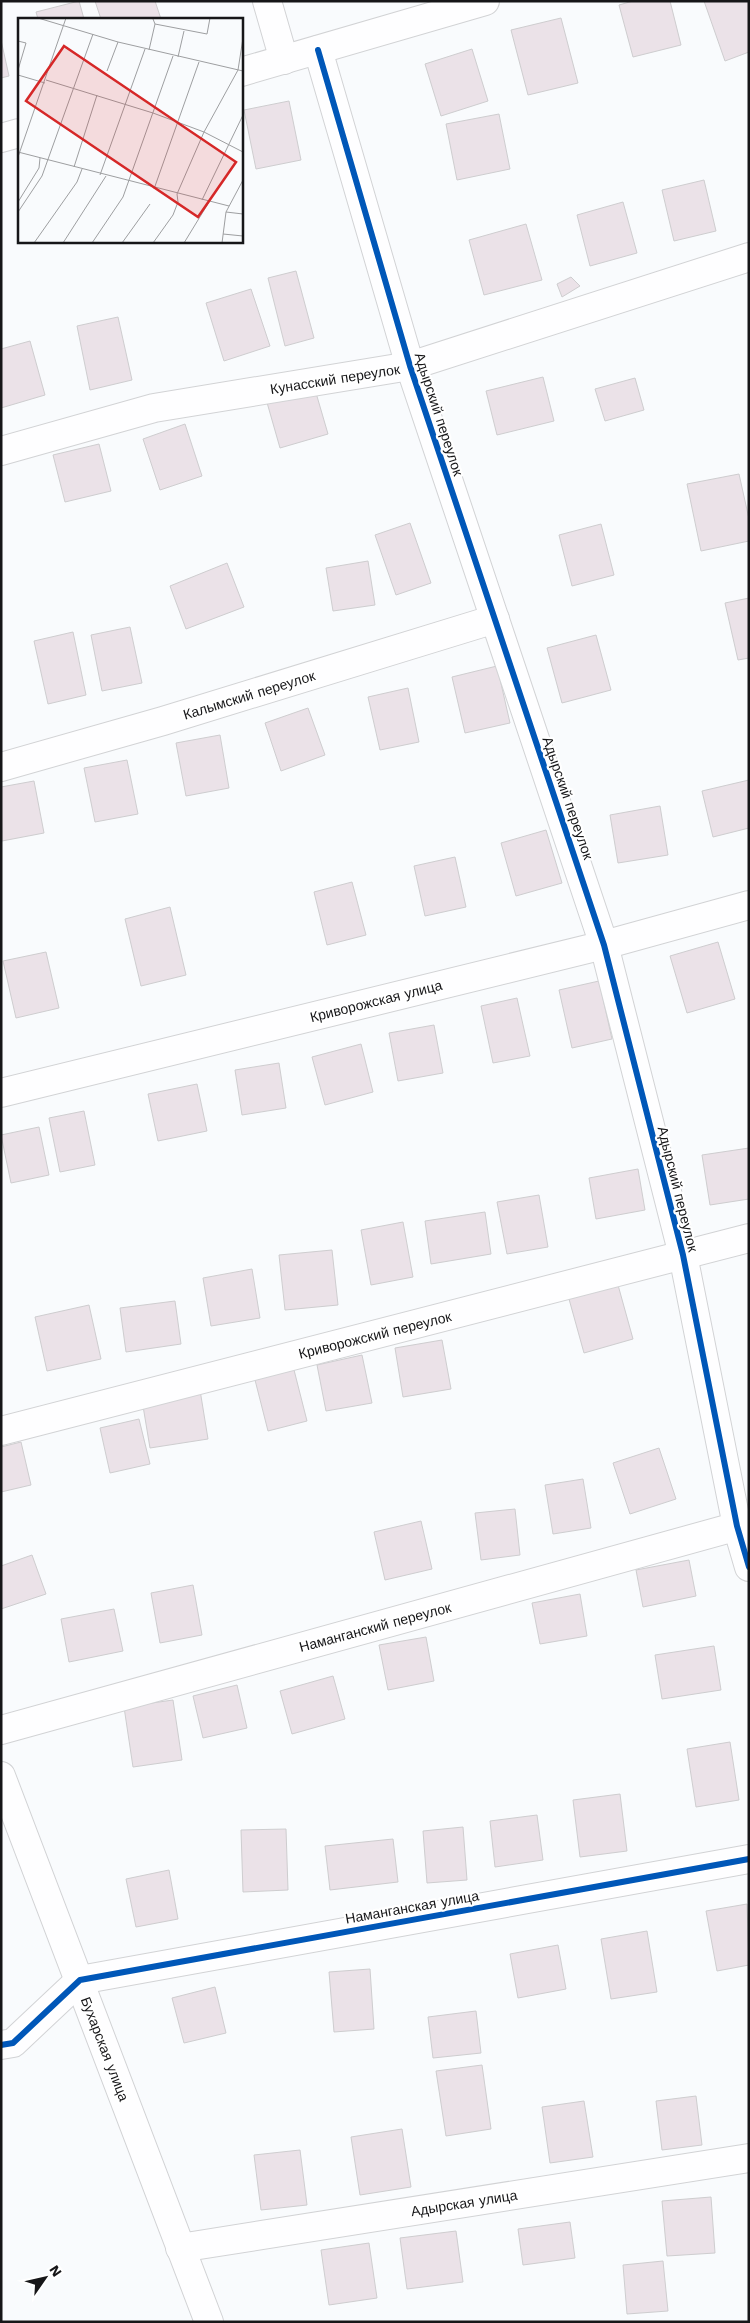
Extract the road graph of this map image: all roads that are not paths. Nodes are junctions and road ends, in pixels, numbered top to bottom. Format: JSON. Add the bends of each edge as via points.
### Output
{"nodes":[{"id":1,"x":267,"y":1,"type":"edge"},
{"id":2,"x":484,"y":1,"type":"edge"},
{"id":3,"x":318,"y":50,"type":"junction"},
{"id":4,"x":284,"y":60,"type":"junction"},
{"id":5,"x":242,"y":72,"type":"edge"},
{"id":6,"x":18,"y":133,"type":"edge"},
{"id":7,"x":1,"y":138,"type":"edge"},
{"id":8,"x":749,"y":257,"type":"edge"},
{"id":9,"x":410,"y":366,"type":"junction"},
{"id":10,"x":1,"y":451,"type":"edge"},
{"id":11,"x":495,"y":619,"type":"junction"},
{"id":12,"x":1,"y":767,"type":"edge"},
{"id":13,"x":749,"y":904,"type":"edge"},
{"id":14,"x":604,"y":946,"type":"junction"},
{"id":15,"x":1,"y":1093,"type":"edge"},
{"id":16,"x":749,"y":1238,"type":"edge"},
{"id":17,"x":682,"y":1256,"type":"junction"},
{"id":18,"x":1,"y":1432,"type":"edge"},
{"id":19,"x":743,"y":1525,"type":"edge"},
{"id":20,"x":749,"y":1567,"type":"edge"},
{"id":21,"x":1,"y":1730,"type":"edge"},
{"id":22,"x":1,"y":1776,"type":"edge"},
{"id":23,"x":749,"y":1859,"type":"edge"},
{"id":24,"x":80,"y":1980,"type":"junction"},
{"id":25,"x":1,"y":2045,"type":"edge"},
{"id":26,"x":749,"y":2158,"type":"edge"},
{"id":27,"x":180,"y":2248,"type":"junction"},
{"id":28,"x":209,"y":2322,"type":"edge"}],
"edges":[{"from":1,"to":4,"type":"street"},
{"from":2,"to":3,"type":"street"},
{"from":3,"to":4,"type":"street"},
{"from":3,"to":9,"type":"street","name":"Адырский переулок"},
{"from":4,"to":5,"type":"street"},
{"from":6,"to":7,"type":"street"},
{"from":8,"to":9,"type":"street","name":"Кунасский переулок"},
{"from":9,"to":10,"type":"street","name":"Кунасский переулок","via":[[154,408]]},
{"from":9,"to":11,"type":"street","name":"Адырский переулок"},
{"from":11,"to":12,"type":"street","name":"Калымский переулок"},
{"from":11,"to":14,"type":"street","name":"Адырский переулок"},
{"from":13,"to":14,"type":"street","name":"Криворожская улица"},
{"from":14,"to":15,"type":"street","name":"Криворожская улица"},
{"from":14,"to":17,"type":"street","name":"Адырский переулок"},
{"from":16,"to":17,"type":"street","name":"Криворожский переулок"},
{"from":17,"to":18,"type":"street","name":"Криворожский переулок"},
{"from":17,"to":19,"type":"street","name":"Адырский переулок"},
{"from":19,"to":20,"type":"street","name":"Адырский переулок"},
{"from":19,"to":21,"type":"street","name":"Наманганский переулок"},
{"from":22,"to":24,"type":"street","name":"Бухарская улица"},
{"from":23,"to":24,"type":"street","name":"Наманганская улица"},
{"from":24,"to":25,"type":"street","via":[[13,2043]]},
{"from":24,"to":27,"type":"street","name":"Бухарская улица"},
{"from":26,"to":27,"type":"street","name":"Адырская улица"},
{"from":27,"to":28,"type":"street","name":"Бухарская улица"}]}
